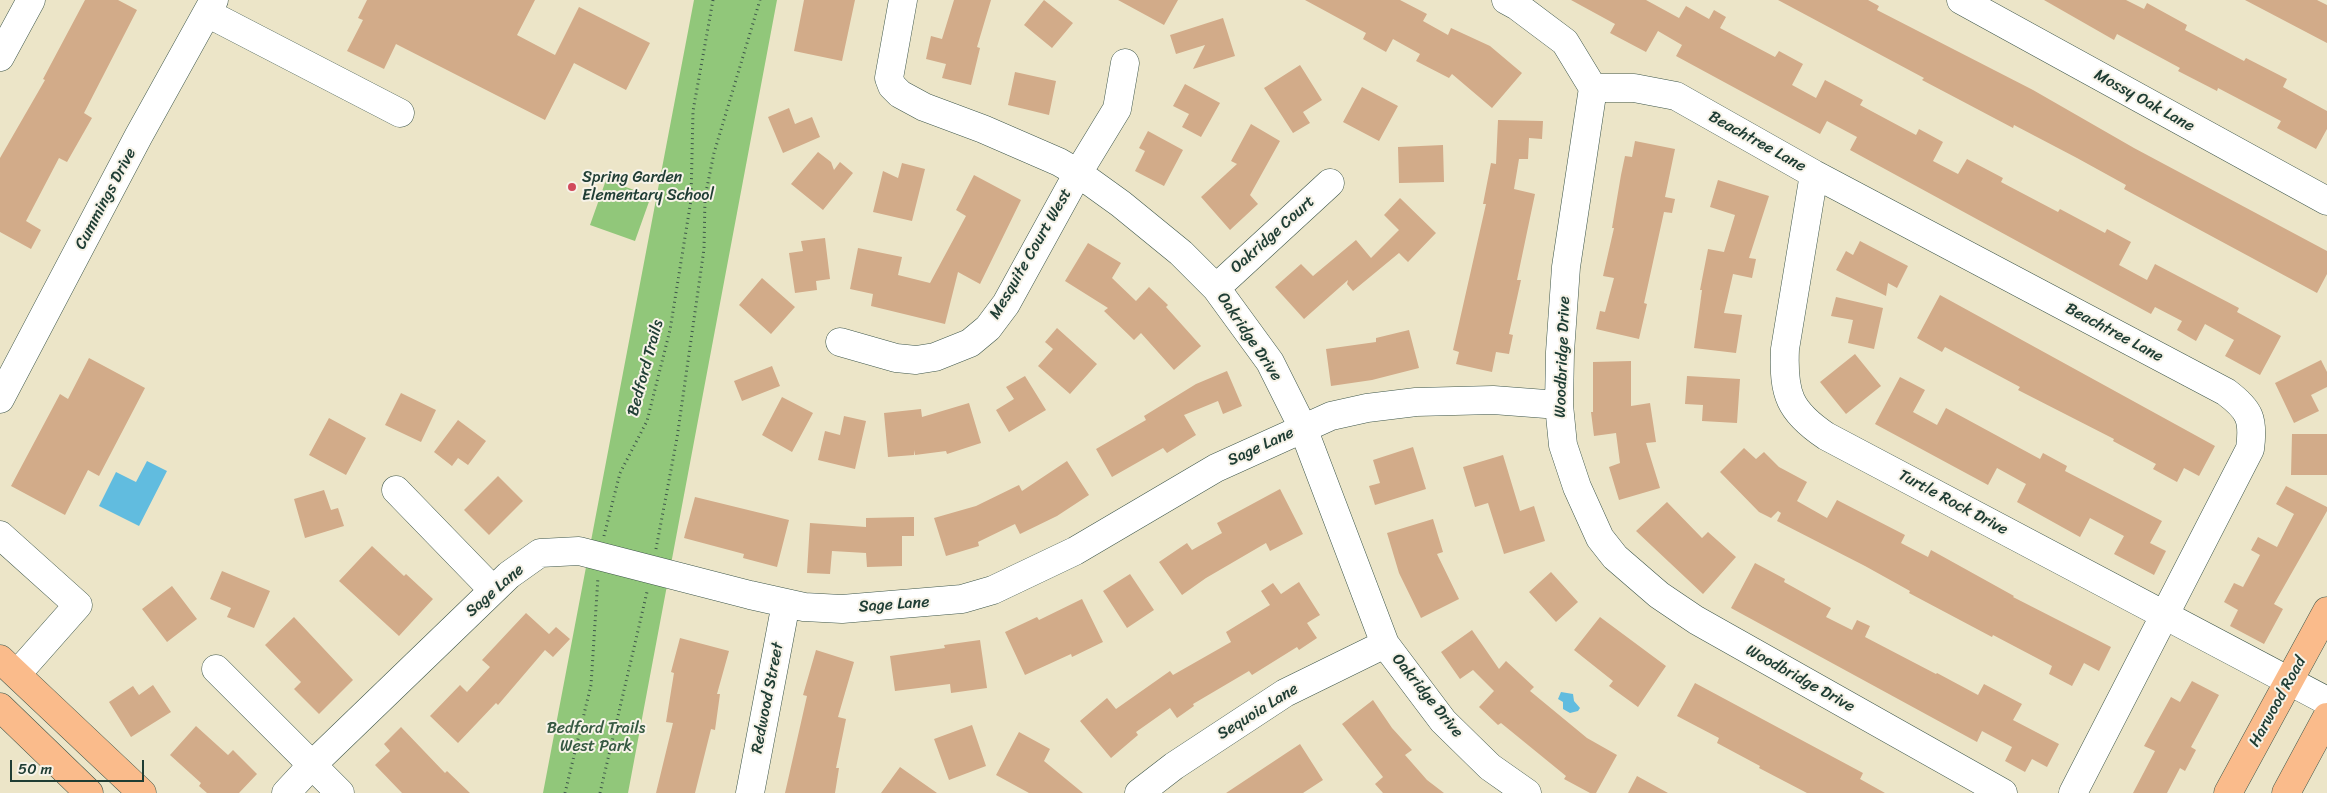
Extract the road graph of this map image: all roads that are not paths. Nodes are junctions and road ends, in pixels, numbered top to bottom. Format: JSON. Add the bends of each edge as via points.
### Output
{"nodes":[{"id":1,"x":31,"y":0,"type":"edge"},
{"id":2,"x":904,"y":0,"type":"edge"},
{"id":3,"x":1506,"y":0,"type":"edge"},
{"id":4,"x":1961,"y":0,"type":"edge"},
{"id":5,"x":211,"y":7,"type":"edge"},
{"id":6,"x":0,"y":57,"type":"edge"},
{"id":7,"x":1125,"y":63,"type":"dead end"},
{"id":8,"x":1593,"y":88,"type":"junction"},
{"id":9,"x":400,"y":113,"type":"dead end"},
{"id":10,"x":1078,"y":173,"type":"junction"},
{"id":11,"x":1814,"y":174,"type":"junction"},
{"id":12,"x":1330,"y":183,"type":"dead end"},
{"id":13,"x":2327,"y":201,"type":"edge"},
{"id":14,"x":1216,"y":288,"type":"junction"},
{"id":15,"x":840,"y":342,"type":"dead end"},
{"id":16,"x":0,"y":399,"type":"edge"},
{"id":17,"x":1558,"y":405,"type":"junction"},
{"id":18,"x":1303,"y":428,"type":"junction"},
{"id":19,"x":396,"y":490,"type":"dead end"},
{"id":20,"x":0,"y":535,"type":"edge"},
{"id":21,"x":493,"y":590,"type":"junction"},
{"id":22,"x":786,"y":603,"type":"junction"},
{"id":23,"x":2327,"y":611,"type":"edge"},
{"id":24,"x":2166,"y":616,"type":"junction"},
{"id":25,"x":1385,"y":644,"type":"junction"},
{"id":26,"x":8,"y":667,"type":"edge"},
{"id":27,"x":216,"y":669,"type":"dead end"},
{"id":28,"x":2289,"y":681,"type":"junction"},
{"id":29,"x":2327,"y":701,"type":"edge"},
{"id":30,"x":0,"y":708,"type":"edge"},
{"id":31,"x":2327,"y":717,"type":"edge"},
{"id":32,"x":312,"y":765,"type":"junction"},
{"id":33,"x":89,"y":793,"type":"edge"},
{"id":34,"x":142,"y":793,"type":"edge"},
{"id":35,"x":286,"y":793,"type":"edge"},
{"id":36,"x":340,"y":793,"type":"edge"},
{"id":37,"x":750,"y":793,"type":"edge"},
{"id":38,"x":1139,"y":793,"type":"edge"},
{"id":39,"x":1527,"y":793,"type":"edge"},
{"id":40,"x":2003,"y":793,"type":"edge"},
{"id":41,"x":2073,"y":793,"type":"edge"},
{"id":42,"x":2228,"y":793,"type":"edge"},
{"id":43,"x":2286,"y":793,"type":"edge"}],
"edges":[{"from":1,"to":6,"type":"street"},
{"from":2,"to":10,"type":"street","name":"Oakridge Drive","via":[[889,78],[892,86],[907,98]]},
{"from":3,"to":8,"type":"street","via":[[1564,42]]},
{"from":4,"to":13,"type":"street","name":"Mossy Oak Lane"},
{"from":5,"to":9,"type":"street"},
{"from":5,"to":16,"type":"street","name":"Cummings Drive","via":[[138,137]]},
{"from":7,"to":10,"type":"street","name":"Mesquite Court West","via":[[1117,109]]},
{"from":8,"to":11,"type":"street","name":"Beachtree Lane","via":[[1634,88],[1676,96]]},
{"from":8,"to":17,"type":"street","name":"Woodbridge Drive","via":[[1566,267]]},
{"from":10,"to":14,"type":"street","name":"Oakridge Drive","via":[[1122,204],[1181,253]]},
{"from":10,"to":15,"type":"street","name":"Mesquite Court West","via":[[1006,304],[988,328],[970,342],[935,357],[916,360],[896,358]]},
{"from":11,"to":24,"type":"street","name":"Turtle Rock Drive","via":[[1785,349],[1784,369],[1796,411],[1826,436]]},
{"from":11,"to":24,"type":"street","name":"Beachtree Lane","via":[[2226,392],[2241,404],[2252,420],[2250,450]]},
{"from":12,"to":14,"type":"street","name":"Oakridge Court"},
{"from":14,"to":18,"type":"street","name":"Oakridge Drive","via":[[1270,362]]},
{"from":17,"to":18,"type":"street","name":"Sage Lane","via":[[1493,400],[1416,402],[1331,416]]},
{"from":17,"to":40,"type":"street","name":"Woodbridge Drive","via":[[1566,453],[1577,487],[1600,538],[1615,557],[1652,589],[1696,620]]},
{"from":18,"to":22,"type":"street","name":"Sage Lane","via":[[1216,468],[1075,551],[993,590],[962,599],[842,609]]},
{"from":18,"to":25,"type":"street","name":"Oakridge Drive"},
{"from":19,"to":21,"type":"street"},
{"from":20,"to":26,"type":"street","via":[[78,604]]},
{"from":21,"to":22,"type":"street","name":"Sage Lane","via":[[540,553],[579,551]]},
{"from":21,"to":32,"type":"street","name":"Sage Lane"},
{"from":22,"to":37,"type":"street","name":"Redwood Street"},
{"from":23,"to":28,"type":"main road","name":"Harwood Road"},
{"from":24,"to":28,"type":"street","name":"Turtle Rock Drive"},
{"from":24,"to":41,"type":"street","name":"Beachtree Lane"},
{"from":25,"to":38,"type":"street","name":"Sequoia Lane","via":[[1285,693]]},
{"from":25,"to":39,"type":"street","name":"Oakridge Drive","via":[[1443,721],[1490,767]]},
{"from":26,"to":34,"type":"main road"},
{"from":27,"to":32,"type":"street"},
{"from":28,"to":29,"type":"street","name":"Turtle Rock Drive"},
{"from":28,"to":42,"type":"main road","name":"Harwood Road"},
{"from":30,"to":33,"type":"main road"},
{"from":31,"to":43,"type":"main road"},
{"from":32,"to":35,"type":"street","name":"Sage Lane"},
{"from":32,"to":36,"type":"street"}]}
